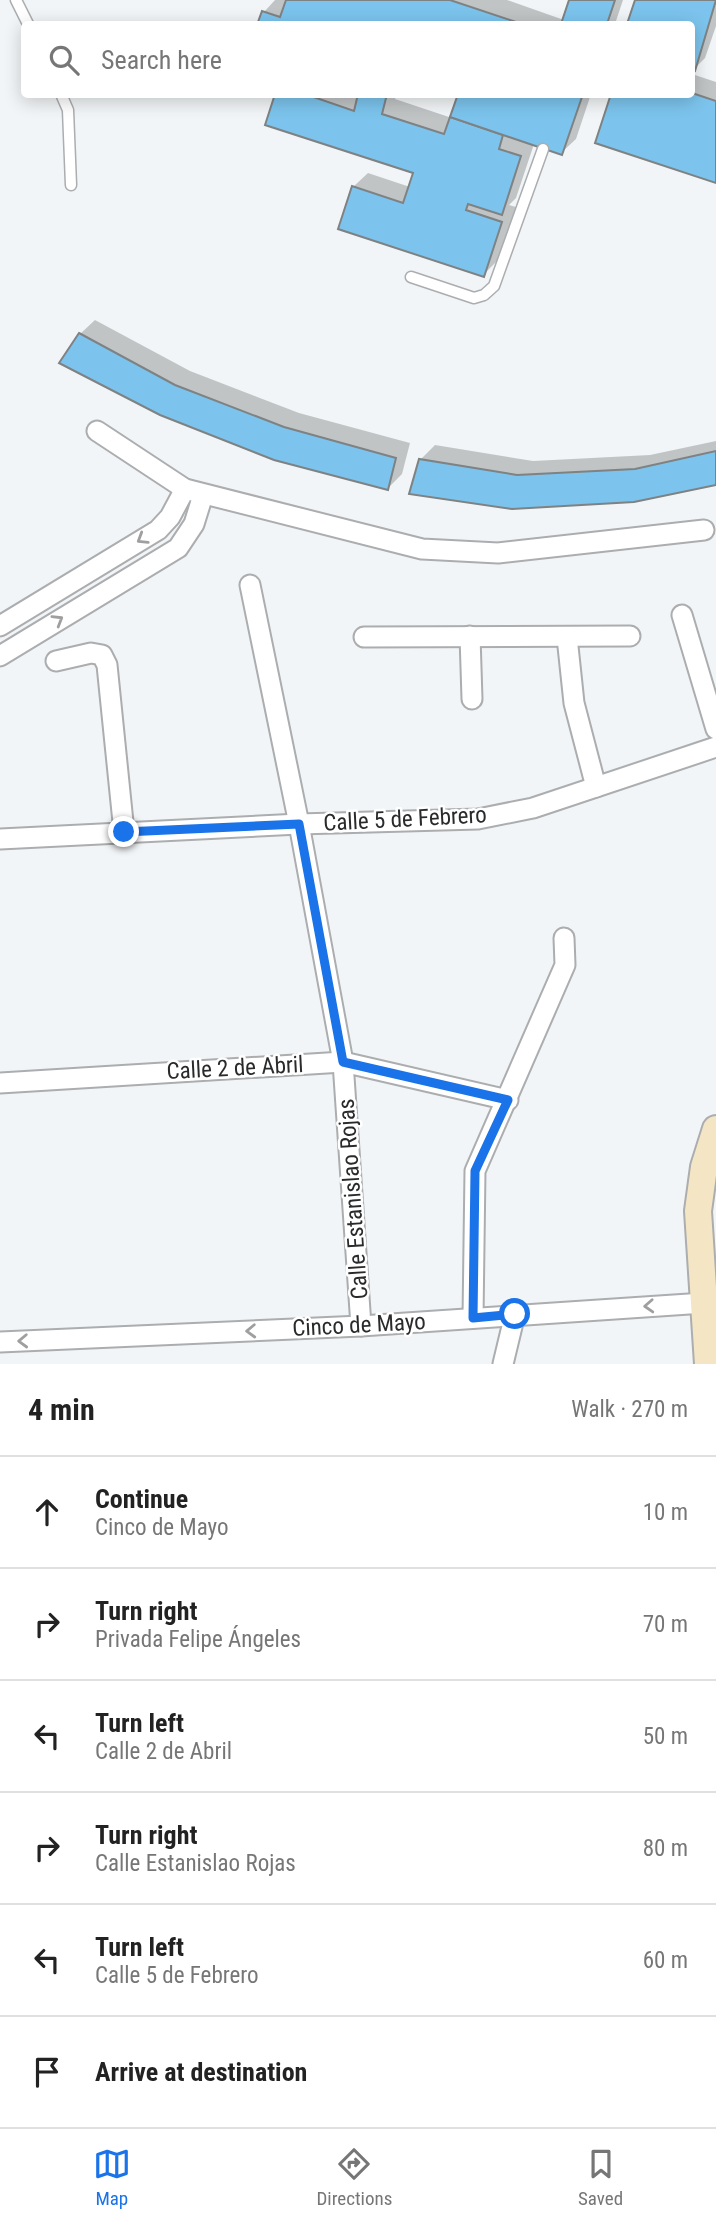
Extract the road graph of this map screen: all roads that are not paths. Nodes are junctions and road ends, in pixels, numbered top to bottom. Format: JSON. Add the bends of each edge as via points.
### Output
{"nodes":[{"id":1,"x":16,"y":0,"type":"edge"},
{"id":2,"x":26,"y":21,"type":"edge"},
{"id":3,"x":63,"y":98,"type":"edge"},
{"id":4,"x":543,"y":149,"type":"dead end"},
{"id":5,"x":71,"y":185,"type":"dead end"},
{"id":6,"x":411,"y":277,"type":"dead end"},
{"id":7,"x":97,"y":431,"type":"dead end"},
{"id":8,"x":194,"y":492,"type":"junction"},
{"id":9,"x":704,"y":530,"type":"dead end"},
{"id":10,"x":250,"y":585,"type":"dead end"},
{"id":11,"x":682,"y":615,"type":"dead end"},
{"id":12,"x":0,"y":626,"type":"edge"},
{"id":13,"x":470,"y":636,"type":"junction"},
{"id":14,"x":630,"y":636,"type":"dead end"},
{"id":15,"x":364,"y":637,"type":"dead end"},
{"id":16,"x":567,"y":637,"type":"junction"},
{"id":17,"x":0,"y":656,"type":"edge"},
{"id":18,"x":56,"y":661,"type":"dead end"},
{"id":19,"x":472,"y":699,"type":"dead end"},
{"id":20,"x":716,"y":729,"type":"edge"},
{"id":21,"x":716,"y":747,"type":"edge"},
{"id":22,"x":596,"y":787,"type":"junction"},
{"id":23,"x":299,"y":824,"type":"junction"},
{"id":24,"x":124,"y":832,"type":"junction"},
{"id":25,"x":0,"y":839,"type":"edge"},
{"id":26,"x":564,"y":938,"type":"dead end"},
{"id":27,"x":343,"y":1062,"type":"junction"},
{"id":28,"x":0,"y":1083,"type":"edge"},
{"id":29,"x":508,"y":1100,"type":"junction"},
{"id":30,"x":716,"y":1129,"type":"edge"},
{"id":31,"x":710,"y":1305,"type":"edge"},
{"id":32,"x":515,"y":1314,"type":"junction"},
{"id":33,"x":473,"y":1318,"type":"junction"},
{"id":34,"x":361,"y":1326,"type":"junction"},
{"id":35,"x":0,"y":1342,"type":"edge"},
{"id":36,"x":503,"y":1364,"type":"edge"},
{"id":37,"x":708,"y":1364,"type":"edge"}],
"edges":[{"from":1,"to":2,"type":"lane"},
{"from":3,"to":5,"type":"lane","via":[[68,110]]},
{"from":4,"to":6,"type":"lane","via":[[494,286],[474,298]]},
{"from":7,"to":8,"type":"street"},
{"from":8,"to":9,"type":"street","via":[[422,549],[498,553]]},
{"from":8,"to":12,"type":"street","one_way":true,"via":[[158,530]]},
{"from":17,"to":8,"type":"street","one_way":true,"via":[[178,548],[194,524]]},
{"from":10,"to":23,"type":"street","name":"Calle Estanislao Rojas"},
{"from":11,"to":20,"type":"street"},
{"from":13,"to":15,"type":"street"},
{"from":13,"to":16,"type":"street"},
{"from":13,"to":19,"type":"street"},
{"from":14,"to":16,"type":"street"},
{"from":16,"to":22,"type":"street","via":[[574,703]]},
{"from":18,"to":24,"type":"street","via":[[91,653],[102,655],[107,665]]},
{"from":21,"to":22,"type":"street","name":"Calle 5 de Febrero"},
{"from":22,"to":23,"type":"street","name":"Calle 5 de Febrero","via":[[533,808],[478,819]]},
{"from":23,"to":24,"type":"street","name":"Calle 5 de Febrero"},
{"from":23,"to":27,"type":"street","name":"Calle Estanislao Rojas"},
{"from":24,"to":25,"type":"street","name":"Calle 5 de Febrero"},
{"from":26,"to":29,"type":"street","via":[[565,965]]},
{"from":27,"to":28,"type":"street","name":"Calle 2 de Abril"},
{"from":27,"to":29,"type":"street","name":"Calle 2 de Abril"},
{"from":27,"to":34,"type":"street","name":"Calle Estanislao Rojas"},
{"from":29,"to":33,"type":"street","via":[[475,1171]]},
{"from":30,"to":31,"type":"street","via":[[698,1210]]},
{"from":31,"to":32,"type":"street","name":"Cinco de Mayo","one_way":true},
{"from":31,"to":37,"type":"street"},
{"from":32,"to":33,"type":"street","name":"Cinco de Mayo"},
{"from":32,"to":36,"type":"street"},
{"from":33,"to":34,"type":"street","name":"Cinco de Mayo"},
{"from":34,"to":35,"type":"street","name":"Cinco de Mayo","one_way":true}]}
